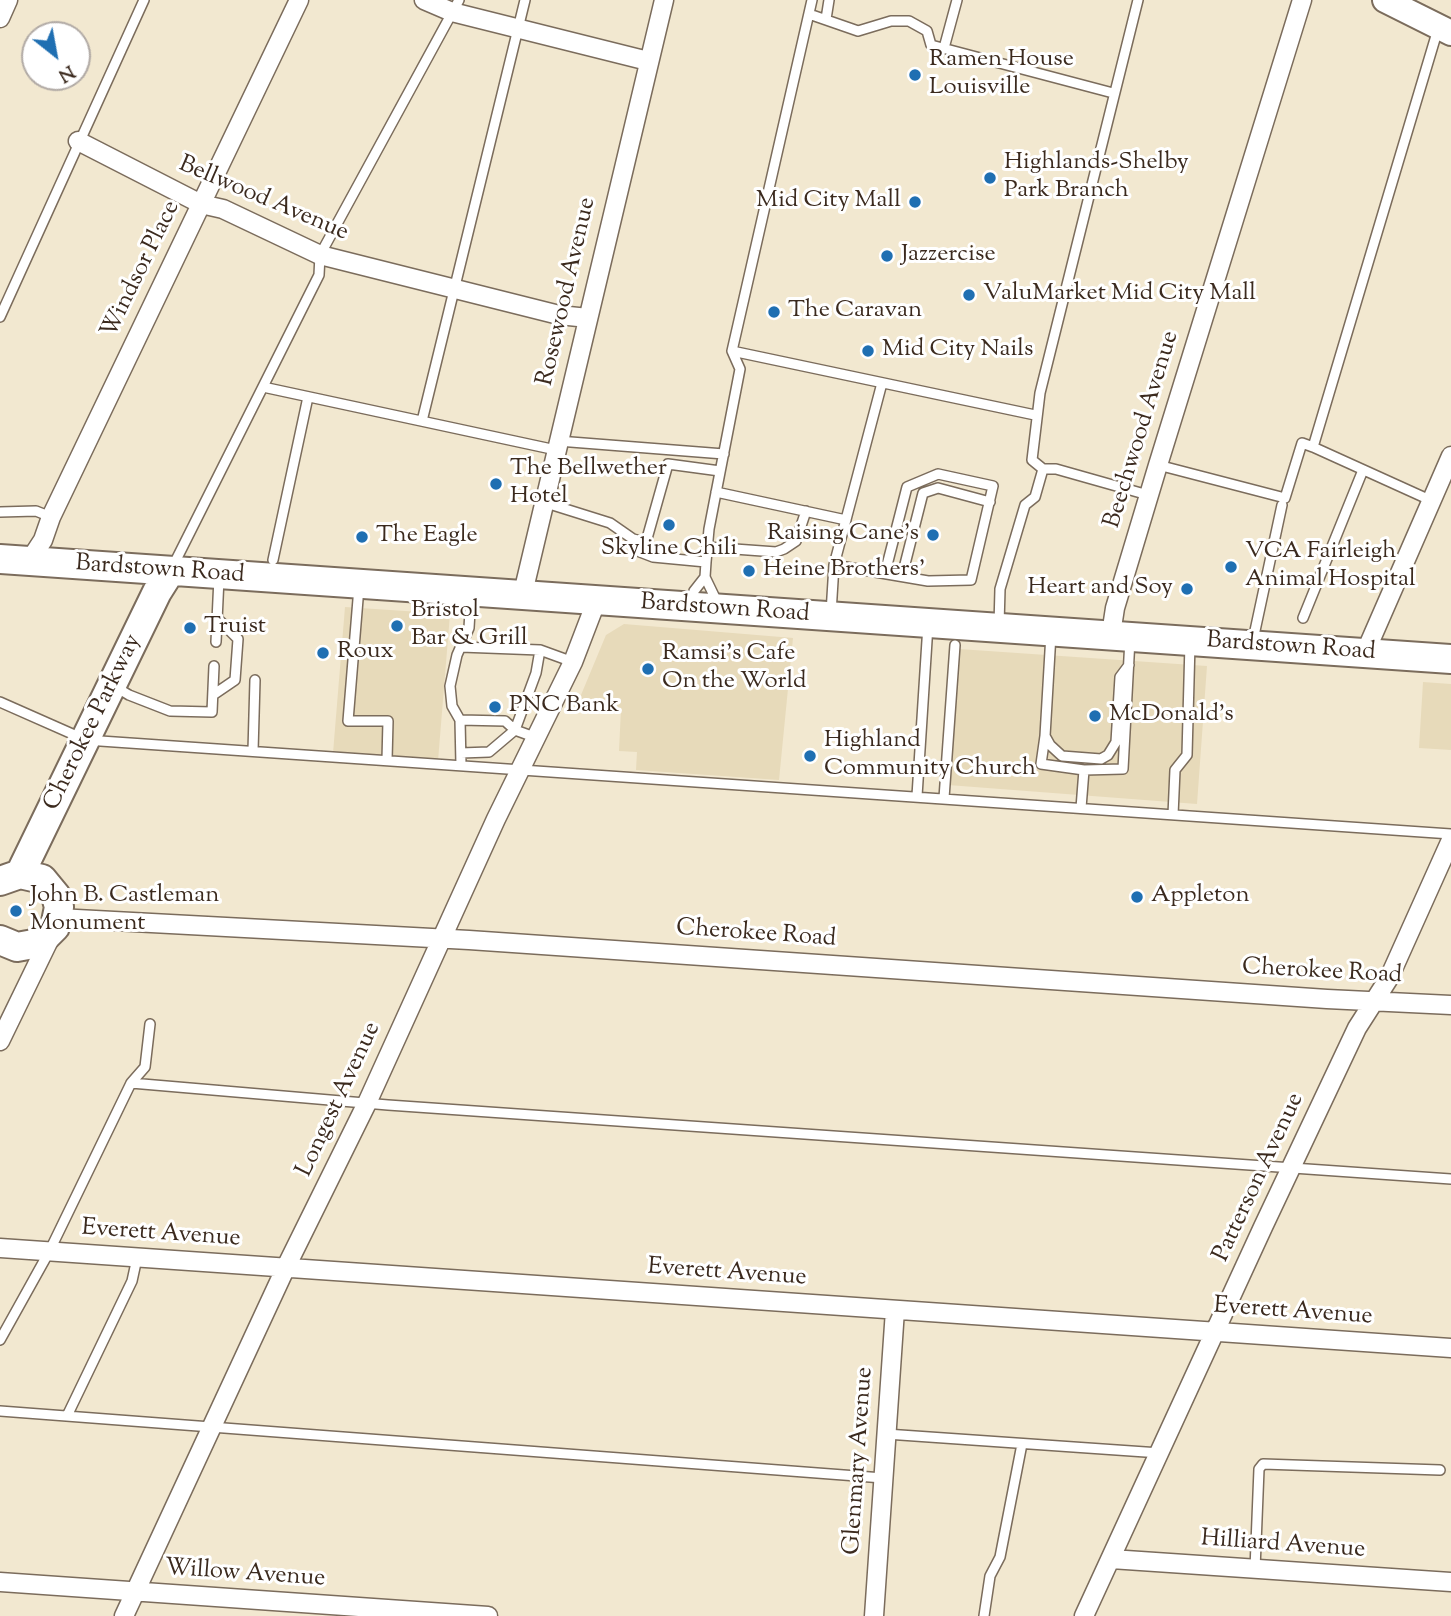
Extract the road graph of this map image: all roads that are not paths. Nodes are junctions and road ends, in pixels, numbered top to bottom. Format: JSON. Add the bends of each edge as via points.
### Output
{"nodes":[{"id":1,"x":8,"y":0,"type":"edge"},
{"id":2,"x":144,"y":0,"type":"edge"},
{"id":3,"x":299,"y":0,"type":"edge"},
{"id":4,"x":424,"y":0,"type":"edge"},
{"id":5,"x":525,"y":0,"type":"edge"},
{"id":6,"x":664,"y":0,"type":"edge"},
{"id":7,"x":812,"y":0,"type":"edge"},
{"id":8,"x":829,"y":0,"type":"edge"},
{"id":9,"x":957,"y":0,"type":"edge"},
{"id":10,"x":1138,"y":0,"type":"edge"},
{"id":11,"x":1302,"y":0,"type":"edge"},
{"id":12,"x":1385,"y":0,"type":"edge"},
{"id":13,"x":456,"y":6,"type":"edge"},
{"id":14,"x":808,"y":14,"type":"junction"},
{"id":15,"x":0,"y":18,"type":"edge"},
{"id":16,"x":826,"y":19,"type":"junction"},
{"id":17,"x":519,"y":29,"type":"junction"},
{"id":18,"x":1445,"y":30,"type":"edge"},
{"id":19,"x":944,"y":48,"type":"junction"},
{"id":20,"x":648,"y":61,"type":"junction"},
{"id":21,"x":1113,"y":93,"type":"junction"},
{"id":22,"x":78,"y":141,"type":"junction"},
{"id":23,"x":201,"y":204,"type":"junction"},
{"id":24,"x":320,"y":255,"type":"junction"},
{"id":25,"x":453,"y":289,"type":"junction"},
{"id":26,"x":0,"y":317,"type":"edge"},
{"id":27,"x":588,"y":318,"type":"junction"},
{"id":28,"x":732,"y":351,"type":"junction"},
{"id":29,"x":882,"y":383,"type":"junction"},
{"id":30,"x":263,"y":387,"type":"junction"},
{"id":31,"x":308,"y":397,"type":"junction"},
{"id":32,"x":1035,"y":415,"type":"junction"},
{"id":33,"x":422,"y":421,"type":"junction"},
{"id":34,"x":557,"y":446,"type":"junction"},
{"id":35,"x":1313,"y":447,"type":"junction"},
{"id":36,"x":724,"y":454,"type":"junction"},
{"id":37,"x":1451,"y":456,"type":"edge"},
{"id":38,"x":1158,"y":465,"type":"junction"},
{"id":39,"x":1043,"y":469,"type":"junction"},
{"id":40,"x":1363,"y":470,"type":"junction"},
{"id":41,"x":720,"y":471,"type":"junction"},
{"id":42,"x":716,"y":492,"type":"junction"},
{"id":43,"x":1149,"y":495,"type":"junction"},
{"id":44,"x":1430,"y":500,"type":"junction"},
{"id":45,"x":543,"y":502,"type":"junction"},
{"id":46,"x":990,"y":502,"type":"junction"},
{"id":47,"x":1282,"y":505,"type":"dead end"},
{"id":48,"x":0,"y":512,"type":"edge"},
{"id":49,"x":806,"y":512,"type":"junction"},
{"id":50,"x":51,"y":517,"type":"junction"},
{"id":51,"x":846,"y":520,"type":"junction"},
{"id":52,"x":633,"y":539,"type":"junction"},
{"id":53,"x":707,"y":547,"type":"junction"},
{"id":54,"x":0,"y":559,"type":"edge"},
{"id":55,"x":30,"y":560,"type":"junction"},
{"id":56,"x":273,"y":560,"type":"dead end"},
{"id":57,"x":706,"y":562,"type":"junction"},
{"id":58,"x":834,"y":565,"type":"junction"},
{"id":59,"x":169,"y":573,"type":"junction"},
{"id":60,"x":885,"y":573,"type":"junction"},
{"id":61,"x":219,"y":576,"type":"junction"},
{"id":62,"x":902,"y":576,"type":"junction"},
{"id":63,"x":705,"y":577,"type":"junction"},
{"id":64,"x":359,"y":585,"type":"junction"},
{"id":65,"x":471,"y":593,"type":"junction"},
{"id":66,"x":522,"y":597,"type":"junction"},
{"id":67,"x":596,"y":602,"type":"junction"},
{"id":68,"x":689,"y":608,"type":"junction"},
{"id":69,"x":720,"y":610,"type":"junction"},
{"id":70,"x":831,"y":617,"type":"junction"},
{"id":71,"x":217,"y":618,"type":"junction"},
{"id":72,"x":1303,"y":618,"type":"dead end"},
{"id":73,"x":928,"y":623,"type":"junction"},
{"id":74,"x":999,"y":628,"type":"junction"},
{"id":75,"x":1051,"y":633,"type":"junction"},
{"id":76,"x":1121,"y":636,"type":"junction"},
{"id":77,"x":1190,"y":641,"type":"junction"},
{"id":78,"x":216,"y":642,"type":"dead end"},
{"id":79,"x":955,"y":645,"type":"dead end"},
{"id":80,"x":1252,"y":645,"type":"junction"},
{"id":81,"x":461,"y":647,"type":"junction"},
{"id":82,"x":540,"y":650,"type":"junction"},
{"id":83,"x":1365,"y":653,"type":"junction"},
{"id":84,"x":1451,"y":659,"type":"edge"},
{"id":85,"x":573,"y":662,"type":"junction"},
{"id":86,"x":1129,"y":665,"type":"junction"},
{"id":87,"x":214,"y":666,"type":"dead end"},
{"id":88,"x":255,"y":680,"type":"dead end"},
{"id":89,"x":113,"y":685,"type":"junction"},
{"id":90,"x":213,"y":695,"type":"junction"},
{"id":91,"x":0,"y":702,"type":"edge"},
{"id":92,"x":460,"y":720,"type":"junction"},
{"id":93,"x":514,"y":730,"type":"junction"},
{"id":94,"x":1045,"y":736,"type":"junction"},
{"id":95,"x":537,"y":738,"type":"junction"},
{"id":96,"x":86,"y":740,"type":"junction"},
{"id":97,"x":253,"y":751,"type":"junction"},
{"id":98,"x":461,"y":753,"type":"junction"},
{"id":99,"x":387,"y":760,"type":"junction"},
{"id":100,"x":461,"y":765,"type":"junction"},
{"id":101,"x":523,"y":769,"type":"junction"},
{"id":102,"x":1084,"y":770,"type":"junction"},
{"id":103,"x":916,"y":796,"type":"junction"},
{"id":104,"x":944,"y":798,"type":"junction"},
{"id":105,"x":1082,"y":808,"type":"junction"},
{"id":106,"x":1173,"y":814,"type":"junction"},
{"id":107,"x":1451,"y":834,"type":"edge"},
{"id":108,"x":1451,"y":840,"type":"edge"},
{"id":109,"x":10,"y":877,"type":"edge"},
{"id":110,"x":57,"y":922,"type":"junction"},
{"id":111,"x":443,"y":939,"type":"junction"},
{"id":112,"x":2,"y":946,"type":"edge"},
{"id":113,"x":1374,"y":1001,"type":"junction"},
{"id":114,"x":1451,"y":1004,"type":"edge"},
{"id":115,"x":150,"y":1024,"type":"dead end"},
{"id":116,"x":0,"y":1041,"type":"edge"},
{"id":117,"x":131,"y":1083,"type":"junction"},
{"id":118,"x":367,"y":1103,"type":"junction"},
{"id":119,"x":1291,"y":1168,"type":"junction"},
{"id":120,"x":1451,"y":1179,"type":"edge"},
{"id":121,"x":0,"y":1248,"type":"edge"},
{"id":122,"x":49,"y":1252,"type":"junction"},
{"id":123,"x":137,"y":1258,"type":"junction"},
{"id":124,"x":286,"y":1267,"type":"junction"},
{"id":125,"x":895,"y":1310,"type":"junction"},
{"id":126,"x":1216,"y":1333,"type":"junction"},
{"id":127,"x":0,"y":1340,"type":"edge"},
{"id":128,"x":1451,"y":1348,"type":"edge"},
{"id":129,"x":0,"y":1411,"type":"edge"},
{"id":130,"x":67,"y":1416,"type":"junction"},
{"id":131,"x":212,"y":1427,"type":"junction"},
{"id":132,"x":886,"y":1434,"type":"junction"},
{"id":133,"x":1022,"y":1444,"type":"junction"},
{"id":134,"x":1161,"y":1453,"type":"junction"},
{"id":135,"x":1440,"y":1470,"type":"dead end"},
{"id":136,"x":883,"y":1478,"type":"junction"},
{"id":137,"x":1111,"y":1559,"type":"junction"},
{"id":138,"x":1255,"y":1569,"type":"junction"},
{"id":139,"x":0,"y":1582,"type":"edge"},
{"id":140,"x":1451,"y":1582,"type":"edge"},
{"id":141,"x":136,"y":1592,"type":"junction"},
{"id":142,"x":124,"y":1616,"type":"edge"},
{"id":143,"x":488,"y":1616,"type":"edge"},
{"id":144,"x":874,"y":1616,"type":"edge"},
{"id":145,"x":984,"y":1616,"type":"edge"},
{"id":146,"x":1084,"y":1616,"type":"edge"}],
"edges":[{"from":1,"to":15,"type":"street"},
{"from":2,"to":22,"type":"lane"},
{"from":3,"to":23,"type":"street","name":"Windsor Place"},
{"from":4,"to":13,"type":"street"},
{"from":5,"to":17,"type":"lane"},
{"from":6,"to":20,"type":"street","name":"Rosewood Avenue"},
{"from":7,"to":14,"type":"lane"},
{"from":8,"to":16,"type":"lane"},
{"from":9,"to":19,"type":"lane"},
{"from":10,"to":21,"type":"lane"},
{"from":11,"to":38,"type":"street","name":"Beechwood Avenue"},
{"from":12,"to":18,"type":"main road"},
{"from":13,"to":17,"type":"street"},
{"from":13,"to":24,"type":"lane"},
{"from":14,"to":16,"type":"lane"},
{"from":14,"to":28,"type":"lane"},
{"from":16,"to":19,"type":"lane","via":[[858,31],[909,21],[927,31],[932,46]]},
{"from":17,"to":20,"type":"street"},
{"from":17,"to":25,"type":"lane"},
{"from":18,"to":35,"type":"lane"},
{"from":19,"to":21,"type":"lane"},
{"from":20,"to":27,"type":"street","name":"Rosewood Avenue"},
{"from":21,"to":32,"type":"lane"},
{"from":22,"to":23,"type":"street","name":"Bellwood Avenue"},
{"from":22,"to":26,"type":"lane"},
{"from":23,"to":24,"type":"street","name":"Bellwood Avenue","via":[[223,209]]},
{"from":23,"to":50,"type":"street","name":"Windsor Place"},
{"from":24,"to":25,"type":"street","name":"Bellwood Avenue"},
{"from":24,"to":30,"type":"lane","via":[[319,275]]},
{"from":25,"to":27,"type":"street","name":"Bellwood Avenue"},
{"from":25,"to":33,"type":"lane"},
{"from":27,"to":34,"type":"street","name":"Rosewood Avenue"},
{"from":28,"to":29,"type":"lane"},
{"from":28,"to":36,"type":"lane","via":[[740,369]]},
{"from":29,"to":32,"type":"lane"},
{"from":29,"to":51,"type":"lane"},
{"from":30,"to":31,"type":"lane"},
{"from":30,"to":59,"type":"lane"},
{"from":31,"to":33,"type":"lane"},
{"from":31,"to":56,"type":"lane"},
{"from":32,"to":39,"type":"lane","via":[[1032,460]]},
{"from":33,"to":34,"type":"lane"},
{"from":34,"to":36,"type":"lane"},
{"from":34,"to":45,"type":"street","name":"Rosewood Avenue"},
{"from":35,"to":38,"type":"lane","via":[[1302,443],[1285,498]]},
{"from":35,"to":40,"type":"lane"},
{"from":36,"to":41,"type":"lane"},
{"from":37,"to":44,"type":"street"},
{"from":38,"to":43,"type":"street","name":"Beechwood Avenue"},
{"from":39,"to":43,"type":"lane","via":[[1056,468]]},
{"from":39,"to":74,"type":"lane","via":[[1035,497],[1025,505],[1000,589]]},
{"from":40,"to":44,"type":"lane"},
{"from":40,"to":72,"type":"lane"},
{"from":41,"to":42,"type":"lane"},
{"from":41,"to":52,"type":"lane","via":[[668,464],[646,542]]},
{"from":42,"to":49,"type":"lane"},
{"from":42,"to":53,"type":"lane"},
{"from":43,"to":76,"type":"street","name":"Beechwood Avenue","via":[[1115,608]]},
{"from":44,"to":83,"type":"street"},
{"from":45,"to":52,"type":"lane","via":[[610,523]]},
{"from":45,"to":66,"type":"street","name":"Rosewood Avenue"},
{"from":46,"to":60,"type":"lane","via":[[993,486],[938,474],[907,487]]},
{"from":46,"to":62,"type":"lane","via":[[971,580]]},
{"from":46,"to":62,"type":"lane","via":[[937,488],[923,493]]},
{"from":47,"to":80,"type":"lane"},
{"from":48,"to":50,"type":"lane","via":[[29,511]]},
{"from":49,"to":51,"type":"lane"},
{"from":49,"to":53,"type":"lane","via":[[796,541],[776,552]]},
{"from":50,"to":55,"type":"street","name":"Windsor Place"},
{"from":51,"to":58,"type":"lane"},
{"from":52,"to":57,"type":"lane","via":[[640,552],[653,557]]},
{"from":53,"to":57,"type":"lane"},
{"from":54,"to":55,"type":"main road","name":"Bardstown Road"},
{"from":55,"to":59,"type":"main road","name":"Bardstown Road"},
{"from":57,"to":63,"type":"lane"},
{"from":58,"to":60,"type":"lane"},
{"from":58,"to":70,"type":"lane"},
{"from":59,"to":61,"type":"main road","name":"Bardstown Road"},
{"from":59,"to":89,"type":"main road","name":"Cherokee Parkway"},
{"from":60,"to":62,"type":"lane"},
{"from":61,"to":64,"type":"main road","name":"Bardstown Road"},
{"from":61,"to":71,"type":"lane"},
{"from":63,"to":68,"type":"lane"},
{"from":63,"to":69,"type":"lane"},
{"from":64,"to":65,"type":"main road","name":"Bardstown Road"},
{"from":64,"to":99,"type":"lane","via":[[348,721],[388,721]]},
{"from":65,"to":66,"type":"main road","name":"Bardstown Road"},
{"from":65,"to":81,"type":"lane","via":[[469,628]]},
{"from":66,"to":67,"type":"main road","name":"Bardstown Road"},
{"from":67,"to":68,"type":"main road","name":"Bardstown Road"},
{"from":67,"to":85,"type":"street","name":"Longest Avenue"},
{"from":68,"to":69,"type":"main road","name":"Bardstown Road"},
{"from":69,"to":70,"type":"main road","name":"Bardstown Road"},
{"from":70,"to":73,"type":"main road","name":"Bardstown Road"},
{"from":71,"to":78,"type":"lane"},
{"from":71,"to":90,"type":"lane","via":[[238,639],[235,680]]},
{"from":73,"to":74,"type":"main road","name":"Bardstown Road"},
{"from":73,"to":103,"type":"lane"},
{"from":74,"to":75,"type":"main road","name":"Bardstown Road"},
{"from":75,"to":76,"type":"main road","name":"Bardstown Road"},
{"from":75,"to":94,"type":"lane"},
{"from":76,"to":77,"type":"main road","name":"Bardstown Road"},
{"from":76,"to":86,"type":"lane"},
{"from":77,"to":80,"type":"main road","name":"Bardstown Road"},
{"from":77,"to":106,"type":"lane","via":[[1187,755],[1175,770]]},
{"from":79,"to":104,"type":"lane"},
{"from":80,"to":83,"type":"main road","name":"Bardstown Road"},
{"from":81,"to":82,"type":"lane"},
{"from":81,"to":92,"type":"lane","via":[[450,686],[452,706]]},
{"from":82,"to":85,"type":"lane"},
{"from":82,"to":93,"type":"lane"},
{"from":83,"to":84,"type":"main road","name":"Bardstown Road"},
{"from":85,"to":95,"type":"street","name":"Longest Avenue"},
{"from":86,"to":94,"type":"lane","via":[[1120,677],[1116,741],[1108,755],[1101,759],[1062,756]]},
{"from":86,"to":102,"type":"lane","via":[[1123,769]]},
{"from":87,"to":90,"type":"lane"},
{"from":88,"to":97,"type":"lane"},
{"from":89,"to":90,"type":"lane","via":[[170,711],[212,712]]},
{"from":89,"to":96,"type":"main road","name":"Cherokee Parkway"},
{"from":91,"to":96,"type":"lane"},
{"from":92,"to":93,"type":"lane","via":[[505,721]]},
{"from":92,"to":98,"type":"lane"},
{"from":93,"to":95,"type":"lane"},
{"from":93,"to":98,"type":"lane","via":[[489,752]]},
{"from":94,"to":102,"type":"lane","via":[[1041,764]]},
{"from":95,"to":101,"type":"street","name":"Longest Avenue"},
{"from":96,"to":97,"type":"lane"},
{"from":96,"to":109,"type":"main road","name":"Cherokee Parkway"},
{"from":97,"to":99,"type":"lane"},
{"from":98,"to":100,"type":"lane"},
{"from":99,"to":100,"type":"lane"},
{"from":100,"to":101,"type":"lane"},
{"from":101,"to":103,"type":"lane"},
{"from":101,"to":111,"type":"street","name":"Longest Avenue"},
{"from":102,"to":105,"type":"lane"},
{"from":103,"to":104,"type":"lane"},
{"from":104,"to":105,"type":"lane"},
{"from":105,"to":106,"type":"lane"},
{"from":106,"to":107,"type":"lane"},
{"from":108,"to":113,"type":"street","name":"Patterson Avenue","via":[[1389,978]]},
{"from":109,"to":110,"type":"main road","name":"Cherokee Parkway","via":[[42,879],[51,887]]},
{"from":110,"to":111,"type":"street","name":"Cherokee Road"},
{"from":110,"to":112,"type":"main road","via":[[40,943]]},
{"from":110,"to":116,"type":"street"},
{"from":111,"to":113,"type":"street","name":"Cherokee Road"},
{"from":111,"to":118,"type":"street","name":"Longest Avenue"},
{"from":113,"to":114,"type":"street","name":"Cherokee Road"},
{"from":113,"to":119,"type":"street","name":"Patterson Avenue"},
{"from":115,"to":117,"type":"lane","via":[[145,1067]]},
{"from":117,"to":118,"type":"lane"},
{"from":117,"to":122,"type":"lane"},
{"from":118,"to":119,"type":"lane"},
{"from":118,"to":124,"type":"street","name":"Longest Avenue"},
{"from":119,"to":120,"type":"lane"},
{"from":119,"to":126,"type":"street","name":"Patterson Avenue"},
{"from":121,"to":122,"type":"street","name":"Everett Avenue"},
{"from":122,"to":123,"type":"street","name":"Everett Avenue"},
{"from":122,"to":127,"type":"lane"},
{"from":123,"to":124,"type":"street","name":"Everett Avenue"},
{"from":123,"to":130,"type":"lane","via":[[132,1281]]},
{"from":124,"to":125,"type":"street","name":"Everett Avenue"},
{"from":124,"to":131,"type":"street","name":"Longest Avenue"},
{"from":125,"to":126,"type":"street","name":"Everett Avenue"},
{"from":125,"to":132,"type":"street","name":"Glenmary Avenue"},
{"from":126,"to":128,"type":"street","name":"Everett Avenue"},
{"from":126,"to":134,"type":"street","name":"Patterson Avenue"},
{"from":129,"to":130,"type":"lane"},
{"from":130,"to":131,"type":"lane"},
{"from":131,"to":136,"type":"lane"},
{"from":131,"to":141,"type":"street","name":"Longest Avenue"},
{"from":132,"to":133,"type":"lane"},
{"from":132,"to":136,"type":"street","name":"Glenmary Avenue"},
{"from":133,"to":134,"type":"lane"},
{"from":133,"to":145,"type":"lane"},
{"from":134,"to":137,"type":"street","name":"Patterson Avenue"},
{"from":135,"to":138,"type":"lane","via":[[1263,1464],[1259,1469]]},
{"from":136,"to":144,"type":"street","name":"Glenmary Avenue"},
{"from":137,"to":138,"type":"street","name":"Hilliard Avenue"},
{"from":137,"to":146,"type":"street","name":"Patterson Avenue"},
{"from":138,"to":140,"type":"street","name":"Hilliard Avenue"},
{"from":139,"to":141,"type":"street","name":"Willow Avenue"},
{"from":141,"to":142,"type":"street","name":"Longest Avenue"},
{"from":141,"to":143,"type":"street","name":"Willow Avenue"}]}
